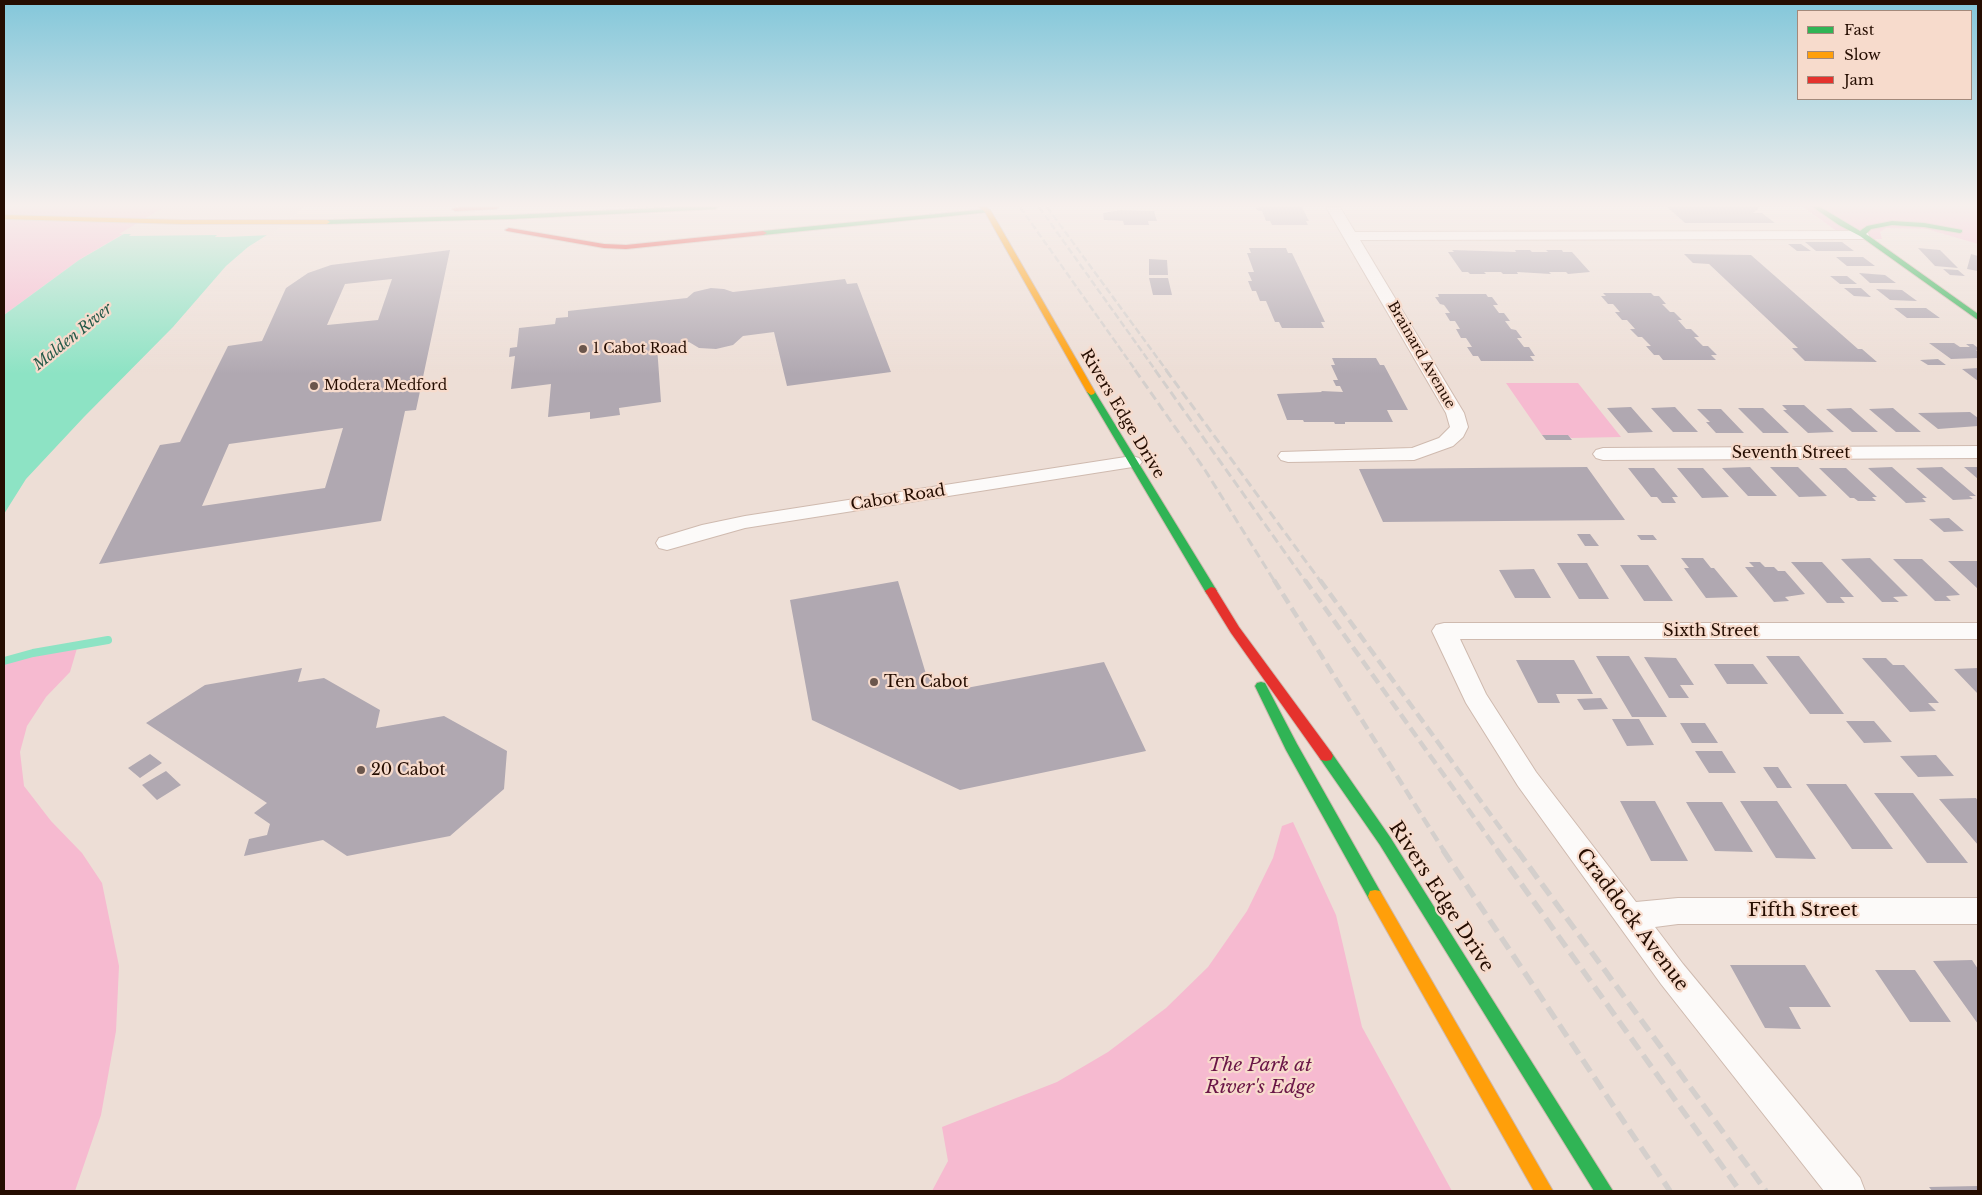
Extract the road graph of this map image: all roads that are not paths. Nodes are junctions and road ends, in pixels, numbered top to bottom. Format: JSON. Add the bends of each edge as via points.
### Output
{"nodes":[{"id":1,"x":1017,"y":263,"type":"edge"},
{"id":2,"x":1366,"y":263,"type":"edge"},
{"id":3,"x":1901,"y":263,"type":"edge"},
{"id":4,"x":1978,"y":318,"type":"edge"},
{"id":5,"x":1978,"y":452,"type":"edge"},
{"id":6,"x":1603,"y":454,"type":"dead end"},
{"id":7,"x":1288,"y":456,"type":"dead end"},
{"id":8,"x":1132,"y":462,"type":"junction"},
{"id":9,"x":667,"y":543,"type":"dead end"},
{"id":10,"x":1235,"y":630,"type":"junction"},
{"id":11,"x":1444,"y":631,"type":"joint"},
{"id":12,"x":1978,"y":631,"type":"edge"},
{"id":13,"x":1978,"y":911,"type":"edge"},
{"id":14,"x":1629,"y":916,"type":"junction"},
{"id":15,"x":1544,"y":1191,"type":"edge"},
{"id":16,"x":1604,"y":1191,"type":"edge"},
{"id":17,"x":1847,"y":1191,"type":"edge"}],
"edges":[{"from":1,"to":8,"type":"main road","name":"Rivers Edge Drive"},
{"from":2,"to":7,"type":"street","name":"Brainard Avenue","via":[[1455,413],[1459,427],[1446,442],[1414,454]]},
{"from":3,"to":4,"type":"main road"},
{"from":5,"to":6,"type":"street","name":"Seventh Street"},
{"from":8,"to":9,"type":"street","name":"Cabot Road","via":[[745,522]]},
{"from":8,"to":10,"type":"main road","name":"Rivers Edge Drive"},
{"from":10,"to":15,"type":"main road","name":"Rivers Edge Drive","via":[[1311,783]]},
{"from":10,"to":16,"type":"main road","name":"Rivers Edge Drive","via":[[1322,748],[1385,841]]},
{"from":11,"to":12,"type":"street","name":"Sixth Street"},
{"from":11,"to":14,"type":"street","name":"Craddock Avenue","via":[[1475,697],[1510,754]]},
{"from":13,"to":14,"type":"street","name":"Fifth Street","via":[[1678,910]]},
{"from":14,"to":17,"type":"street","name":"Craddock Avenue","via":[[1693,1002]]}]}
